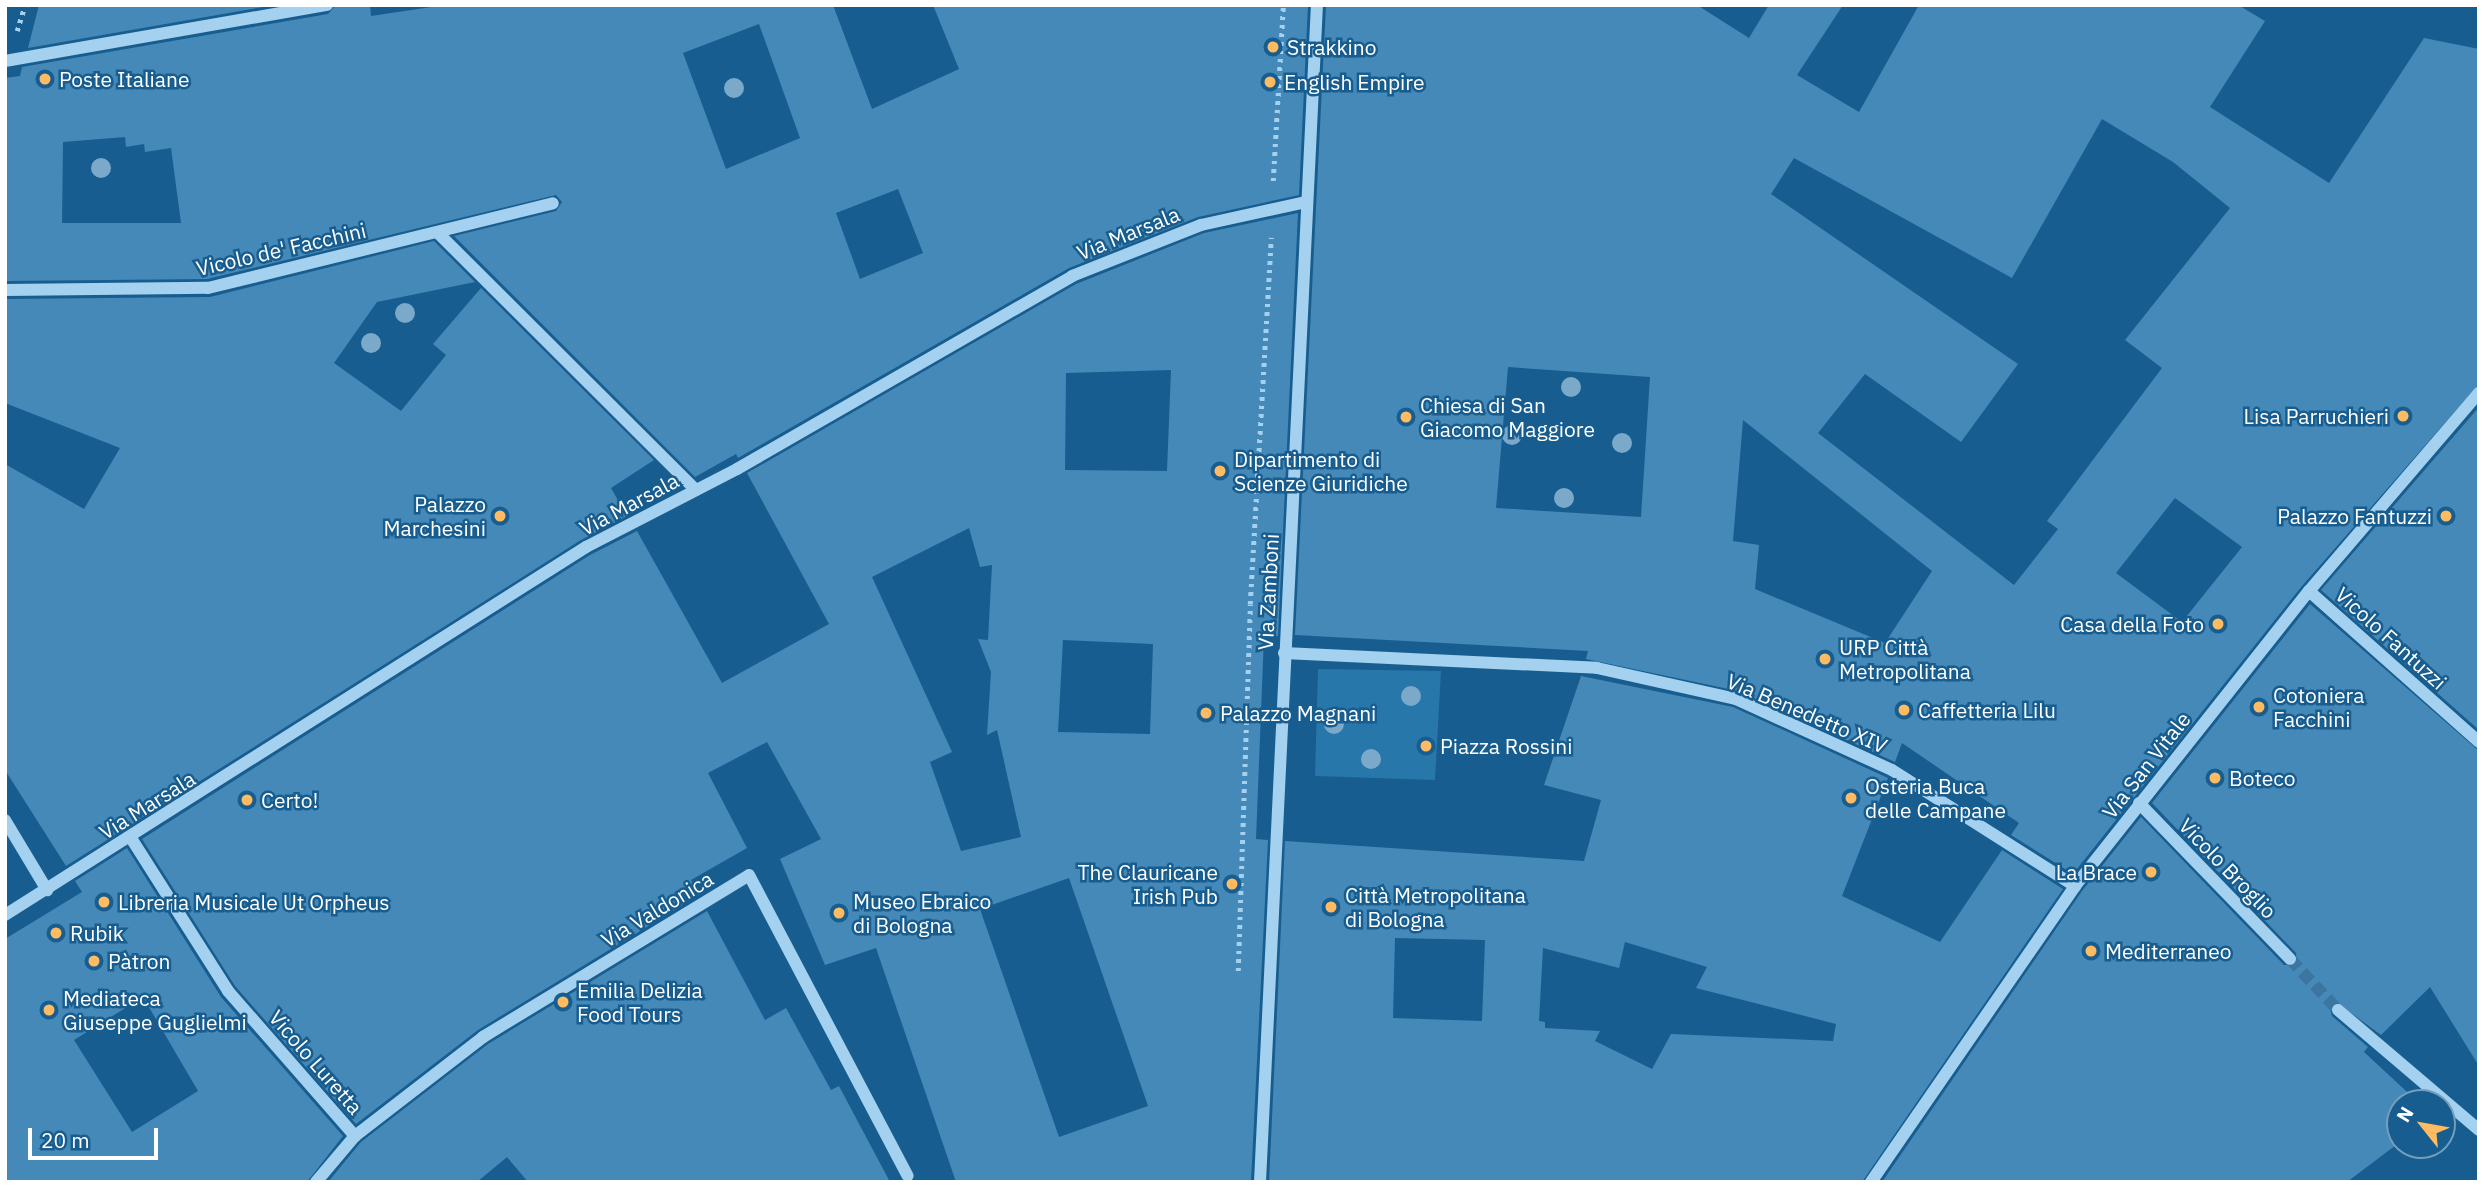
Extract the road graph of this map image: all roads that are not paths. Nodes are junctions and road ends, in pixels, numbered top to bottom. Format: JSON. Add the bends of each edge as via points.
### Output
{"nodes":[{"id":1,"x":327,"y":5,"type":"edge"},
{"id":2,"x":1317,"y":5,"type":"edge"},
{"id":3,"x":5,"y":61,"type":"edge"},
{"id":4,"x":1306,"y":202,"type":"junction"},
{"id":5,"x":553,"y":203,"type":"dead end"},
{"id":6,"x":438,"y":233,"type":"junction"},
{"id":7,"x":5,"y":290,"type":"edge"},
{"id":8,"x":2479,"y":393,"type":"edge"},
{"id":9,"x":696,"y":490,"type":"junction"},
{"id":10,"x":2309,"y":591,"type":"junction"},
{"id":11,"x":1284,"y":653,"type":"junction"},
{"id":12,"x":2479,"y":742,"type":"edge"},
{"id":13,"x":2139,"y":803,"type":"junction"},
{"id":14,"x":5,"y":820,"type":"edge"},
{"id":15,"x":131,"y":838,"type":"junction"},
{"id":16,"x":2075,"y":886,"type":"junction"},
{"id":17,"x":47,"y":890,"type":"junction"},
{"id":18,"x":5,"y":915,"type":"edge"},
{"id":19,"x":2290,"y":959,"type":"tunnel mouth"},
{"id":20,"x":2338,"y":1010,"type":"tunnel mouth"},
{"id":21,"x":2479,"y":1130,"type":"edge"},
{"id":22,"x":355,"y":1136,"type":"junction"},
{"id":23,"x":908,"y":1176,"type":"dead end"},
{"id":24,"x":316,"y":1182,"type":"edge"},
{"id":25,"x":1260,"y":1182,"type":"edge"},
{"id":26,"x":1871,"y":1182,"type":"edge"}],
"edges":[{"from":1,"to":3,"type":"street"},
{"from":2,"to":4,"type":"street","name":"Via Zamboni"},
{"from":4,"to":9,"type":"street","name":"Via Marsala","via":[[1201,225],[1072,276]]},
{"from":4,"to":11,"type":"street","name":"Via Zamboni"},
{"from":5,"to":6,"type":"street","name":"Vicolo de' Facchini"},
{"from":6,"to":7,"type":"street","name":"Vicolo de' Facchini","via":[[208,288]]},
{"from":6,"to":9,"type":"street"},
{"from":8,"to":10,"type":"street","name":"Via San Vitale"},
{"from":9,"to":15,"type":"street","name":"Via Marsala","via":[[586,547]]},
{"from":10,"to":12,"type":"street","name":"Vicolo Fantuzzi"},
{"from":10,"to":13,"type":"street","name":"Via San Vitale"},
{"from":11,"to":16,"type":"street","name":"Via Benedetto XIV","via":[[1597,668],[1736,699],[1892,770]]},
{"from":11,"to":25,"type":"street","name":"Via Zamboni"},
{"from":13,"to":16,"type":"street","name":"Via San Vitale"},
{"from":13,"to":19,"type":"street","name":"Vicolo Broglio"},
{"from":14,"to":17,"type":"street"},
{"from":15,"to":17,"type":"street","name":"Via Marsala"},
{"from":15,"to":22,"type":"street","name":"Vicolo Luretta","via":[[228,991]]},
{"from":16,"to":26,"type":"street","name":"Via San Vitale"},
{"from":17,"to":18,"type":"street","name":"Via Marsala"},
{"from":20,"to":21,"type":"street"},
{"from":22,"to":23,"type":"street","name":"Via Valdonica","via":[[483,1037],[749,875]]},
{"from":22,"to":24,"type":"street","name":"Via Valdonica"}]}
